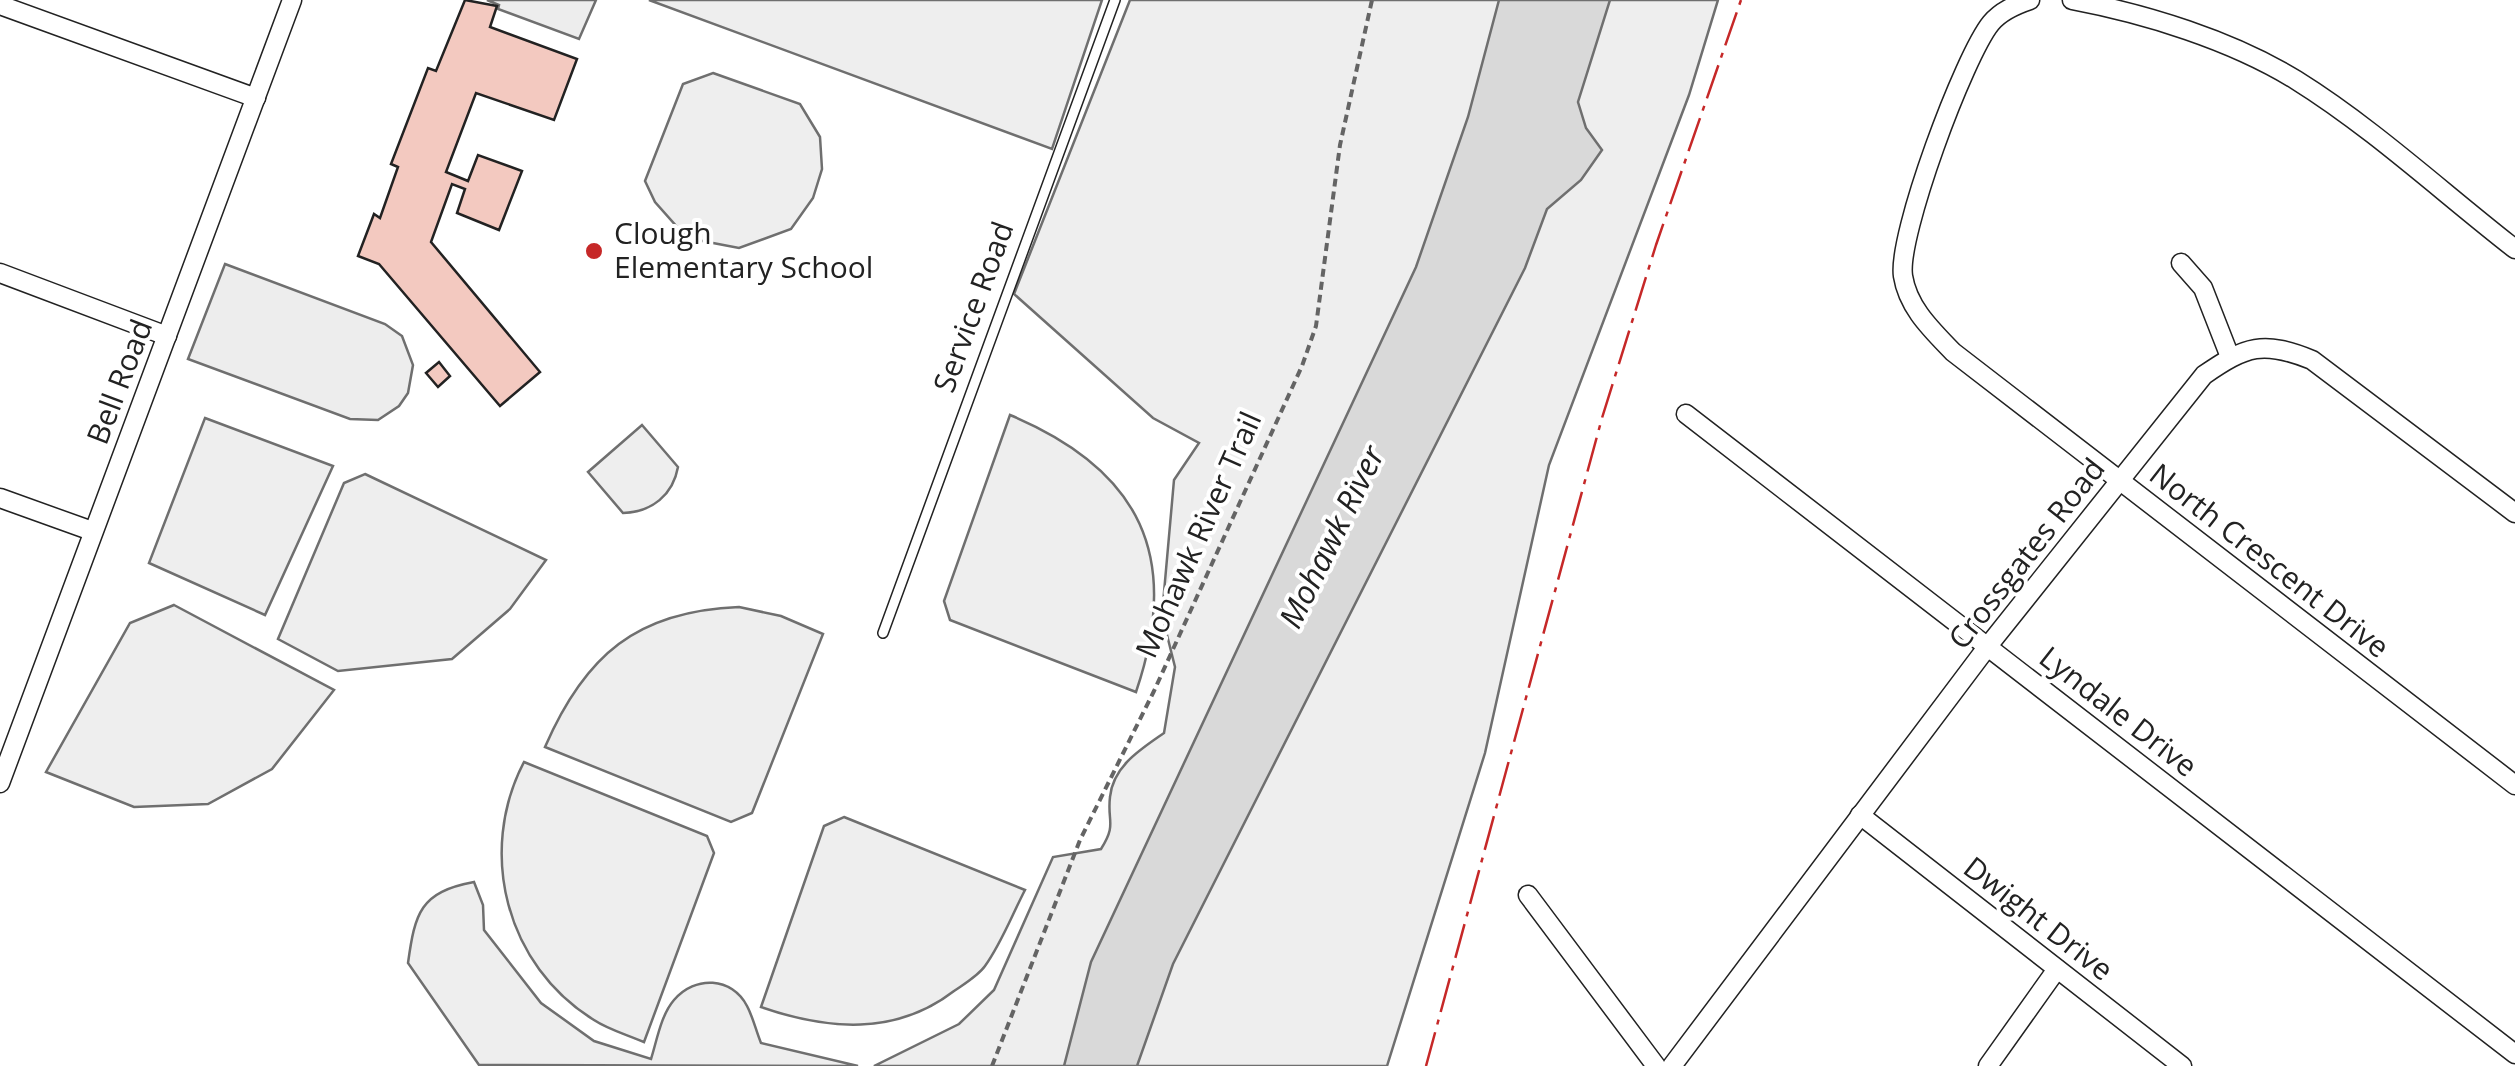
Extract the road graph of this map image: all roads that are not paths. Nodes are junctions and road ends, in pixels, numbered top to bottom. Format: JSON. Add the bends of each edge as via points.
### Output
{"nodes":[{"id":1,"x":292,"y":0,"type":"edge"},
{"id":2,"x":1116,"y":0,"type":"edge"},
{"id":3,"x":2030,"y":0,"type":"edge"},
{"id":4,"x":2072,"y":0,"type":"edge"},
{"id":5,"x":0,"y":5,"type":"edge"},
{"id":6,"x":256,"y":98,"type":"junction"},
{"id":7,"x":2515,"y":249,"type":"edge"},
{"id":8,"x":2181,"y":263,"type":"dead end"},
{"id":9,"x":0,"y":273,"type":"edge"},
{"id":10,"x":167,"y":336,"type":"junction"},
{"id":11,"x":2230,"y":357,"type":"junction"},
{"id":12,"x":1686,"y":414,"type":"dead end"},
{"id":13,"x":2120,"y":481,"type":"junction"},
{"id":14,"x":0,"y":498,"type":"edge"},
{"id":15,"x":2515,"y":513,"type":"edge"},
{"id":16,"x":92,"y":530,"type":"junction"},
{"id":17,"x":884,"y":633,"type":"dead end"},
{"id":18,"x":1988,"y":646,"type":"junction"},
{"id":19,"x":4,"y":762,"type":"edge"},
{"id":20,"x":0,"y":784,"type":"edge"},
{"id":21,"x":2515,"y":786,"type":"edge"},
{"id":22,"x":1860,"y":814,"type":"junction"},
{"id":23,"x":1528,"y":895,"type":"dead end"},
{"id":24,"x":2057,"y":969,"type":"junction"},
{"id":25,"x":2515,"y":1054,"type":"edge"},
{"id":26,"x":1656,"y":1066,"type":"edge"},
{"id":27,"x":1672,"y":1066,"type":"edge"},
{"id":28,"x":1988,"y":1066,"type":"edge"},
{"id":29,"x":2182,"y":1066,"type":"edge"}],
"edges":[{"from":1,"to":6,"type":"street","name":"Bell Road"},
{"from":2,"to":17,"type":"lane","name":"Service Road"},
{"from":3,"to":13,"type":"street","name":"North Crescent Drive","via":[[1999,15],[1971,53],[1911,221],[1903,278],[1922,319],[1954,352]]},
{"from":4,"to":7,"type":"street","via":[[2231,49],[2296,80]]},
{"from":5,"to":6,"type":"street"},
{"from":6,"to":10,"type":"street","name":"Bell Road"},
{"from":8,"to":11,"type":"street","via":[[2203,288]]},
{"from":9,"to":10,"type":"street"},
{"from":10,"to":16,"type":"street","name":"Bell Road"},
{"from":11,"to":13,"type":"street","name":"Crossgates Road","via":[[2204,375]]},
{"from":11,"to":15,"type":"street","via":[[2256,347],[2312,360]]},
{"from":12,"to":18,"type":"street","name":"Lyndale Drive"},
{"from":13,"to":18,"type":"street","name":"Crossgates Road"},
{"from":13,"to":21,"type":"street","name":"North Crescent Drive"},
{"from":14,"to":16,"type":"street"},
{"from":16,"to":19,"type":"street","name":"Bell Road"},
{"from":18,"to":22,"type":"street","name":"Crossgates Road"},
{"from":18,"to":25,"type":"street","name":"Lyndale Drive"},
{"from":19,"to":20,"type":"street","name":"Bell Road"},
{"from":22,"to":24,"type":"street","name":"Dwight Drive"},
{"from":22,"to":27,"type":"street","name":"Crossgates Road"},
{"from":23,"to":26,"type":"street"},
{"from":24,"to":28,"type":"street"},
{"from":24,"to":29,"type":"street","name":"Dwight Drive"}]}
